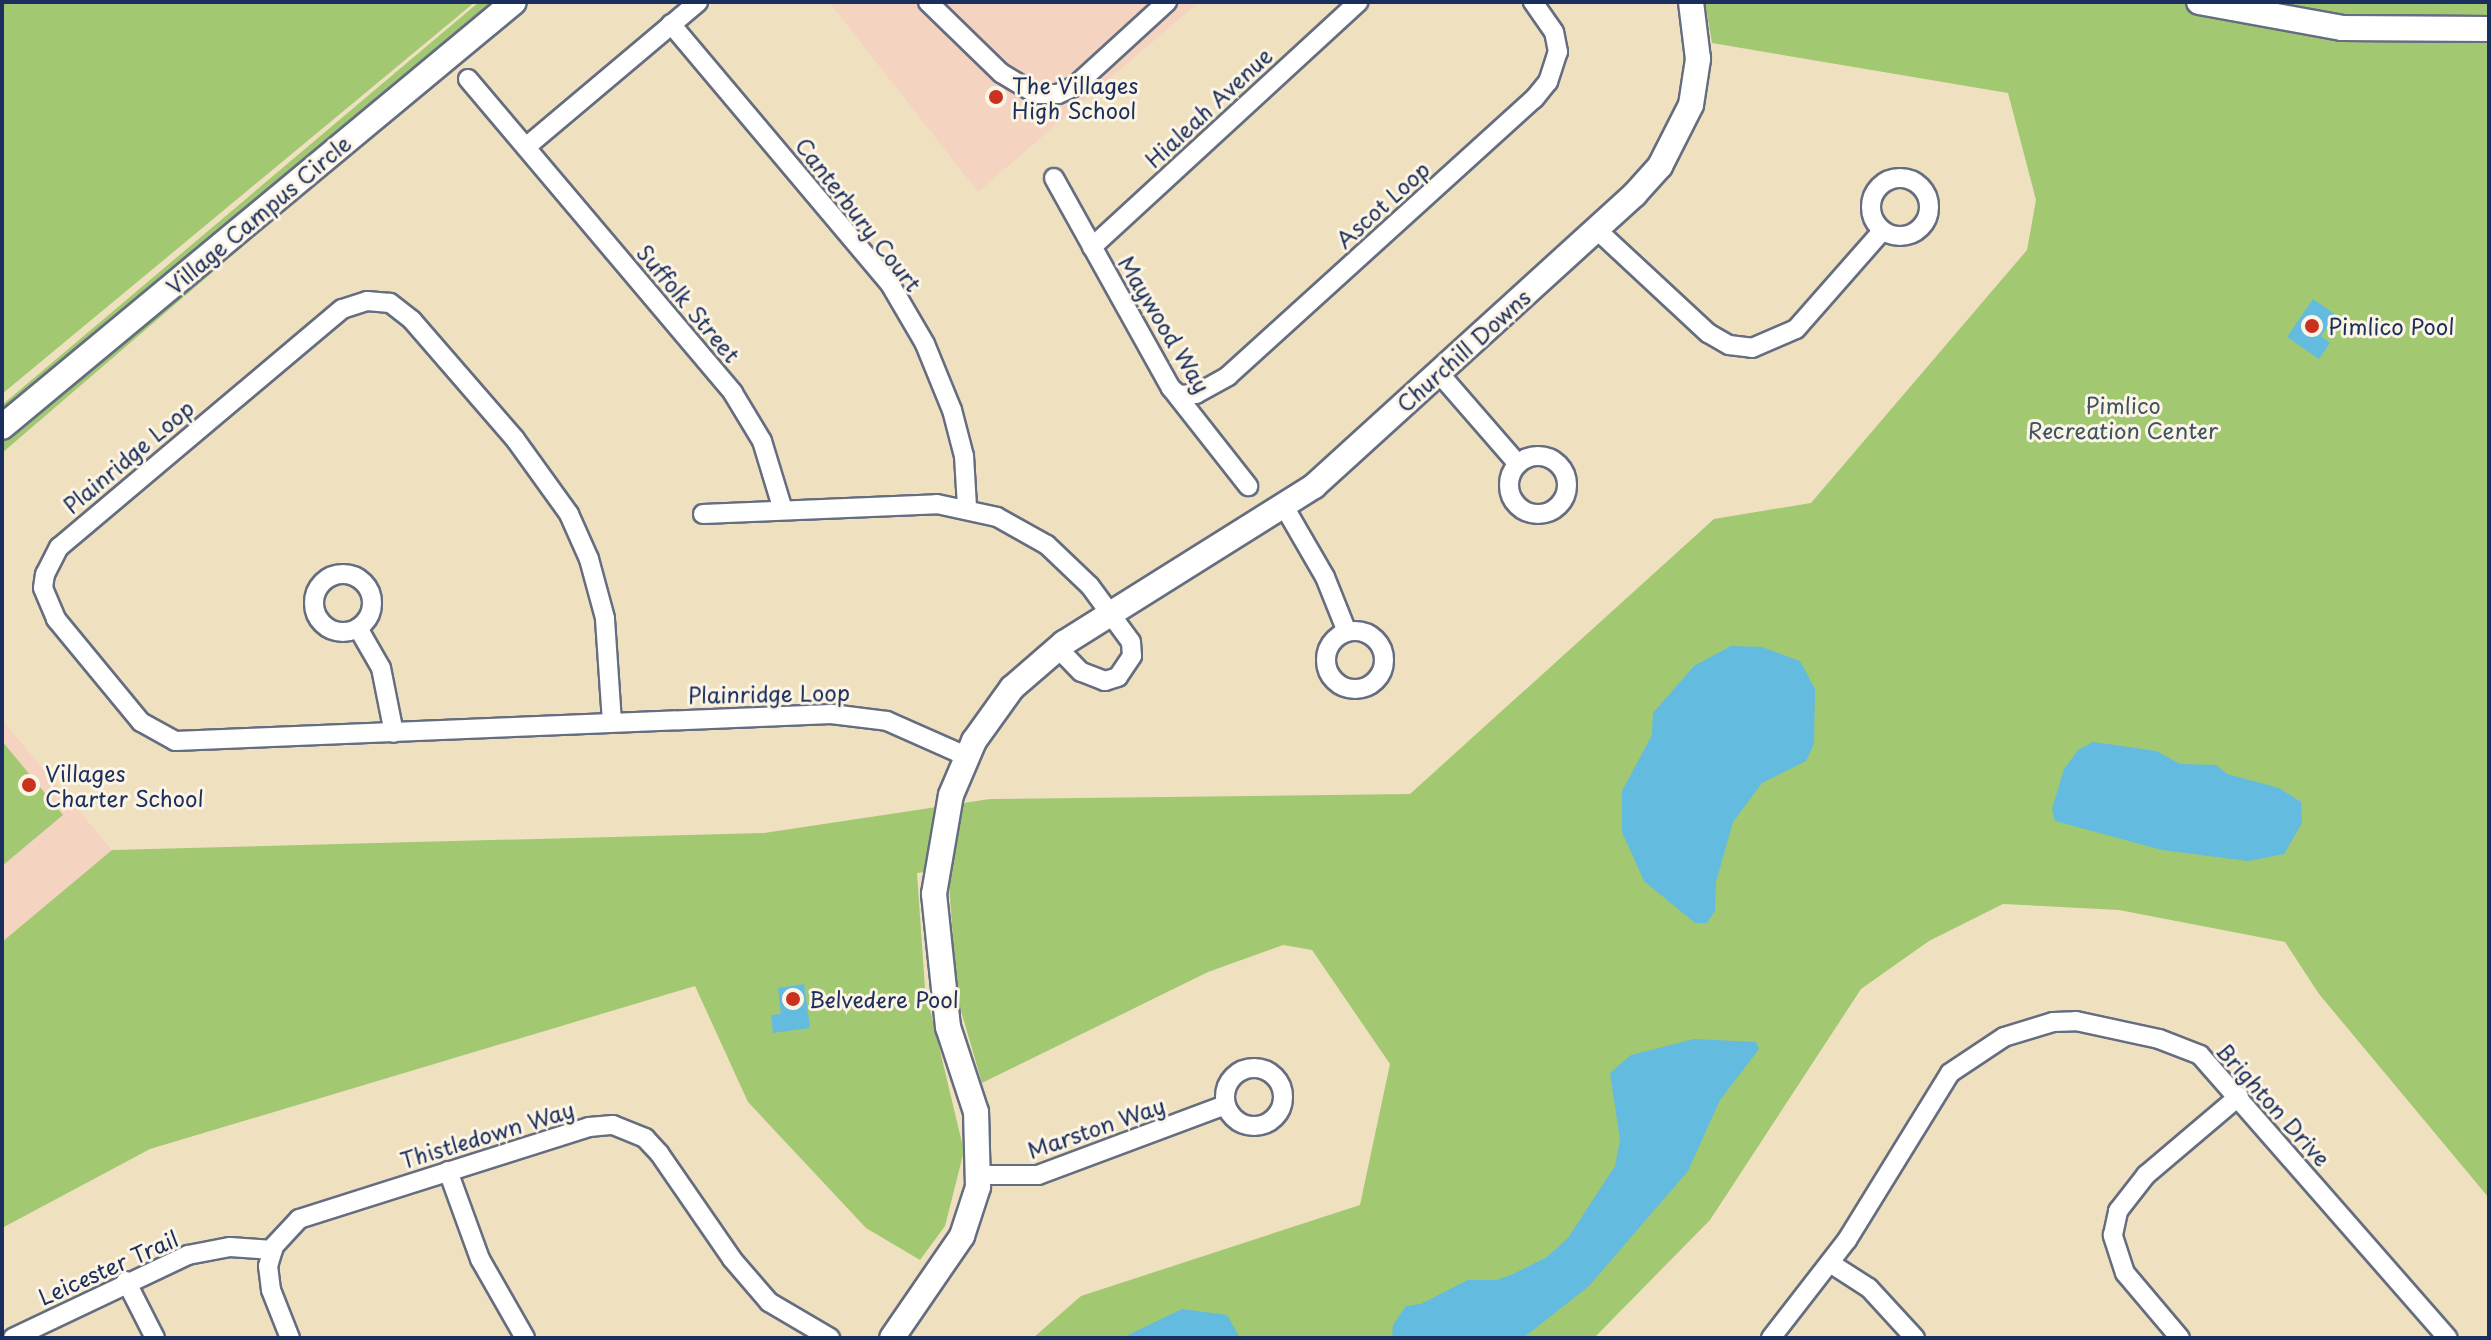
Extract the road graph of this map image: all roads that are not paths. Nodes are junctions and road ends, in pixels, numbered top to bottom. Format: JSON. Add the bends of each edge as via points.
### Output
{"nodes":[{"id":1,"x":514,"y":2,"type":"edge"},
{"id":2,"x":698,"y":2,"type":"edge"},
{"id":3,"x":928,"y":2,"type":"edge"},
{"id":4,"x":1167,"y":2,"type":"edge"},
{"id":5,"x":1358,"y":2,"type":"edge"},
{"id":6,"x":1533,"y":2,"type":"edge"},
{"id":7,"x":1691,"y":2,"type":"edge"},
{"id":8,"x":2199,"y":2,"type":"edge"},
{"id":9,"x":671,"y":24,"type":"junction"},
{"id":10,"x":2489,"y":29,"type":"edge"},
{"id":11,"x":468,"y":79,"type":"dead end"},
{"id":12,"x":526,"y":147,"type":"junction"},
{"id":13,"x":1054,"y":178,"type":"dead end"},
{"id":14,"x":1596,"y":229,"type":"junction"},
{"id":15,"x":1882,"y":231,"type":"dead end"},
{"id":16,"x":1092,"y":247,"type":"junction"},
{"id":17,"x":1438,"y":372,"type":"junction"},
{"id":18,"x":1171,"y":388,"type":"junction"},
{"id":19,"x":2,"y":427,"type":"edge"},
{"id":20,"x":1518,"y":464,"type":"dead end"},
{"id":21,"x":1248,"y":486,"type":"dead end"},
{"id":22,"x":967,"y":507,"type":"junction"},
{"id":23,"x":1285,"y":508,"type":"junction"},
{"id":24,"x":783,"y":510,"type":"junction"},
{"id":25,"x":703,"y":514,"type":"dead end"},
{"id":26,"x":1111,"y":614,"type":"junction"},
{"id":27,"x":358,"y":628,"type":"dead end"},
{"id":28,"x":1347,"y":632,"type":"dead end"},
{"id":29,"x":1058,"y":648,"type":"junction"},
{"id":30,"x":612,"y":722,"type":"junction"},
{"id":31,"x":394,"y":733,"type":"junction"},
{"id":32,"x":966,"y":756,"type":"junction"},
{"id":33,"x":2239,"y":1096,"type":"junction"},
{"id":34,"x":1225,"y":1105,"type":"dead end"},
{"id":35,"x":448,"y":1171,"type":"junction"},
{"id":36,"x":980,"y":1175,"type":"junction"},
{"id":37,"x":273,"y":1250,"type":"junction"},
{"id":38,"x":1830,"y":1263,"type":"junction"},
{"id":39,"x":126,"y":1281,"type":"junction"},
{"id":40,"x":13,"y":1338,"type":"edge"},
{"id":41,"x":155,"y":1338,"type":"edge"},
{"id":42,"x":290,"y":1338,"type":"edge"},
{"id":43,"x":525,"y":1338,"type":"edge"},
{"id":44,"x":830,"y":1338,"type":"edge"},
{"id":45,"x":892,"y":1338,"type":"edge"},
{"id":46,"x":1771,"y":1338,"type":"edge"},
{"id":47,"x":1915,"y":1338,"type":"edge"},
{"id":48,"x":2180,"y":1338,"type":"edge"},
{"id":49,"x":2448,"y":1338,"type":"edge"}],
"edges":[{"from":1,"to":19,"type":"street","name":"Village Campus Circle"},
{"from":2,"to":9,"type":"street"},
{"from":3,"to":4,"type":"street","via":[[1001,73],[1036,94],[1058,94],[1075,86]]},
{"from":5,"to":16,"type":"street","name":"Hialeah Avenue"},
{"from":6,"to":18,"type":"street","name":"Ascot Loop","via":[[1554,32],[1558,52],[1548,82],[1534,99],[1228,376],[1196,394],[1179,395]]},
{"from":7,"to":14,"type":"street","name":"Churchill Downs","via":[[1698,59],[1685,119],[1660,166]]},
{"from":8,"to":10,"type":"street","via":[[2342,28]]},
{"from":9,"to":12,"type":"street"},
{"from":9,"to":22,"type":"street","name":"Canterbury Court","via":[[890,284],[925,344],[952,410],[964,456]]},
{"from":11,"to":12,"type":"street","name":"Suffolk Street"},
{"from":12,"to":24,"type":"street","name":"Suffolk Street","via":[[733,393],[762,441]]},
{"from":13,"to":16,"type":"street","name":"Maywood Way"},
{"from":14,"to":15,"type":"street","via":[[1708,333],[1729,345],[1752,348],[1796,329]]},
{"from":14,"to":17,"type":"street","name":"Churchill Downs"},
{"from":16,"to":18,"type":"street","name":"Maywood Way"},
{"from":17,"to":20,"type":"street"},
{"from":17,"to":23,"type":"street","name":"Churchill Downs"},
{"from":18,"to":21,"type":"street","name":"Maywood Way"},
{"from":22,"to":24,"type":"street","via":[[899,504]]},
{"from":22,"to":26,"type":"street","via":[[1047,545]]},
{"from":23,"to":26,"type":"street","name":"Churchill Downs"},
{"from":23,"to":28,"type":"street","via":[[1313,553]]},
{"from":24,"to":25,"type":"street"},
{"from":26,"to":29,"type":"street","name":"Churchill Downs"},
{"from":26,"to":29,"type":"street","via":[[1131,642],[1132,656],[1118,677],[1092,679]]},
{"from":27,"to":31,"type":"street","via":[[381,668]]},
{"from":29,"to":32,"type":"street","name":"Churchill Downs","via":[[1012,688]]},
{"from":30,"to":31,"type":"street","name":"Plainridge Loop"},
{"from":30,"to":31,"type":"street","name":"Plainridge Loop","via":[[605,618],[589,559],[569,514],[536,464],[412,320],[390,303],[367,301],[342,309],[59,547],[43,588],[56,619],[157,735],[201,742]]},
{"from":30,"to":32,"type":"street","name":"Plainridge Loop","via":[[857,714],[914,731]]},
{"from":32,"to":36,"type":"street","name":"Churchill Downs","via":[[942,829],[934,894],[941,987],[948,1027],[976,1112]]},
{"from":33,"to":38,"type":"street","name":"Brighton Drive","via":[[2200,1055],[2159,1039],[2076,1021],[2053,1022],[2004,1037],[1972,1056],[1936,1090]]},
{"from":33,"to":48,"type":"street","via":[[2146,1175],[2118,1211],[2113,1235],[2125,1273]]},
{"from":33,"to":49,"type":"street","name":"Brighton Drive"},
{"from":34,"to":36,"type":"street","name":"Marston Way","via":[[1038,1175]]},
{"from":35,"to":37,"type":"street","name":"Thistledown Way","via":[[299,1219]]},
{"from":35,"to":43,"type":"street","via":[[480,1259]]},
{"from":35,"to":44,"type":"street","name":"Thistledown Way","via":[[589,1127],[630,1130],[659,1153],[732,1259],[769,1302]]},
{"from":36,"to":45,"type":"street","name":"Churchill Downs","via":[[974,1210],[962,1236]]},
{"from":37,"to":39,"type":"street","name":"Leicester Trail","via":[[211,1250]]},
{"from":37,"to":42,"type":"street","via":[[271,1290]]},
{"from":38,"to":46,"type":"street","name":"Brighton Drive"},
{"from":38,"to":47,"type":"street","via":[[1869,1288]]},
{"from":39,"to":40,"type":"street","name":"Leicester Trail"},
{"from":39,"to":41,"type":"street"}]}
